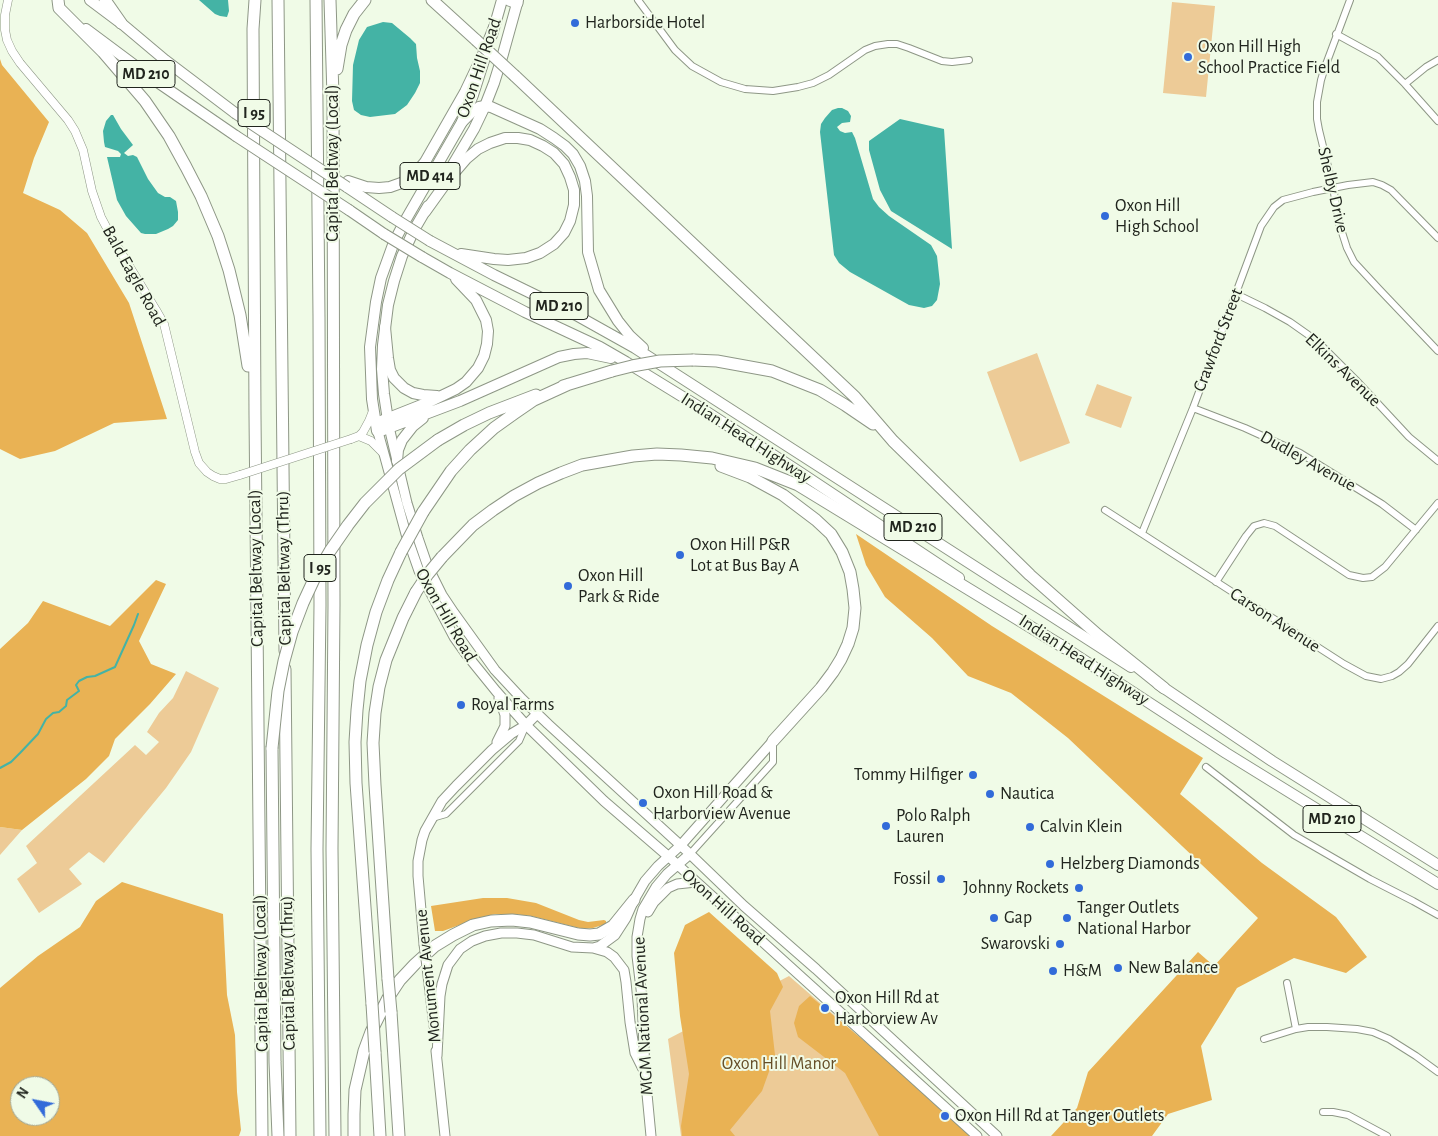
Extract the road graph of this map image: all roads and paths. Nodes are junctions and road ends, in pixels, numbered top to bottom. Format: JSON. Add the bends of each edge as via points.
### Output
{"nodes":[{"id":1,"x":8,"y":0,"type":"edge"},
{"id":2,"x":50,"y":0,"type":"edge"},
{"id":3,"x":90,"y":0,"type":"edge"},
{"id":4,"x":105,"y":0,"type":"edge"},
{"id":5,"x":250,"y":0,"type":"edge"},
{"id":6,"x":255,"y":0,"type":"edge"},
{"id":7,"x":278,"y":0,"type":"edge"},
{"id":8,"x":316,"y":0,"type":"edge"},
{"id":9,"x":330,"y":0,"type":"edge"},
{"id":10,"x":365,"y":0,"type":"edge"},
{"id":11,"x":432,"y":0,"type":"edge"},
{"id":12,"x":502,"y":0,"type":"edge"},
{"id":13,"x":638,"y":0,"type":"edge"},
{"id":14,"x":1350,"y":0,"type":"edge"},
{"id":15,"x":515,"y":1,"type":"edge"},
{"id":16,"x":58,"y":4,"type":"edge"},
{"id":17,"x":121,"y":23,"type":"junction"},
{"id":18,"x":494,"y":27,"type":"junction"},
{"id":19,"x":253,"y":29,"type":"junction"},
{"id":20,"x":1336,"y":34,"type":"junction"},
{"id":21,"x":969,"y":60,"type":"dead end"},
{"id":22,"x":1438,"y":60,"type":"edge"},
{"id":23,"x":1405,"y":84,"type":"junction"},
{"id":24,"x":333,"y":96,"type":"junction"},
{"id":25,"x":485,"y":106,"type":"junction"},
{"id":26,"x":1438,"y":121,"type":"edge"},
{"id":27,"x":462,"y":122,"type":"junction"},
{"id":28,"x":348,"y":184,"type":"junction"},
{"id":29,"x":1332,"y":187,"type":"junction"},
{"id":30,"x":424,"y":212,"type":"junction"},
{"id":31,"x":1438,"y":238,"type":"edge"},
{"id":32,"x":452,"y":252,"type":"junction"},
{"id":33,"x":450,"y":273,"type":"junction"},
{"id":34,"x":1236,"y":294,"type":"junction"},
{"id":35,"x":385,"y":327,"type":"junction"},
{"id":36,"x":1438,"y":351,"type":"edge"},
{"id":37,"x":626,"y":362,"type":"junction"},
{"id":38,"x":662,"y":366,"type":"junction"},
{"id":39,"x":569,"y":384,"type":"junction"},
{"id":40,"x":448,"y":393,"type":"junction"},
{"id":41,"x":1193,"y":408,"type":"junction"},
{"id":42,"x":373,"y":409,"type":"junction"},
{"id":43,"x":435,"y":411,"type":"junction"},
{"id":44,"x":255,"y":415,"type":"junction"},
{"id":45,"x":389,"y":422,"type":"junction"},
{"id":46,"x":377,"y":427,"type":"junction"},
{"id":47,"x":355,"y":438,"type":"junction"},
{"id":48,"x":893,"y":441,"type":"junction"},
{"id":49,"x":384,"y":453,"type":"junction"},
{"id":50,"x":681,"y":455,"type":"junction"},
{"id":51,"x":396,"y":461,"type":"junction"},
{"id":52,"x":1438,"y":461,"type":"edge"},
{"id":53,"x":1438,"y":503,"type":"edge"},
{"id":54,"x":1105,"y":510,"type":"dead end"},
{"id":55,"x":1416,"y":530,"type":"junction"},
{"id":56,"x":1142,"y":533,"type":"junction"},
{"id":57,"x":1216,"y":582,"type":"junction"},
{"id":58,"x":1438,"y":626,"type":"edge"},
{"id":59,"x":1065,"y":648,"type":"junction"},
{"id":60,"x":1164,"y":688,"type":"junction"},
{"id":61,"x":496,"y":691,"type":"junction"},
{"id":62,"x":537,"y":714,"type":"junction"},
{"id":63,"x":526,"y":725,"type":"junction"},
{"id":64,"x":773,"y":741,"type":"junction"},
{"id":65,"x":492,"y":750,"type":"junction"},
{"id":66,"x":1206,"y":767,"type":"dead end"},
{"id":67,"x":432,"y":818,"type":"junction"},
{"id":68,"x":681,"y":845,"type":"junction"},
{"id":69,"x":690,"y":854,"type":"junction"},
{"id":70,"x":669,"y":857,"type":"junction"},
{"id":71,"x":677,"y":865,"type":"junction"},
{"id":72,"x":1438,"y":865,"type":"edge"},
{"id":73,"x":696,"y":882,"type":"junction"},
{"id":74,"x":1438,"y":884,"type":"edge"},
{"id":75,"x":634,"y":900,"type":"junction"},
{"id":76,"x":1438,"y":915,"type":"edge"},
{"id":77,"x":637,"y":937,"type":"junction"},
{"id":78,"x":593,"y":948,"type":"junction"},
{"id":79,"x":1287,"y":983,"type":"dead end"},
{"id":80,"x":1296,"y":1029,"type":"junction"},
{"id":81,"x":1264,"y":1039,"type":"dead end"},
{"id":82,"x":437,"y":1056,"type":"junction"},
{"id":83,"x":1438,"y":1072,"type":"edge"},
{"id":84,"x":645,"y":1073,"type":"junction"},
{"id":85,"x":1323,"y":1112,"type":"dead end"},
{"id":86,"x":262,"y":1136,"type":"edge"},
{"id":87,"x":278,"y":1136,"type":"edge"},
{"id":88,"x":290,"y":1136,"type":"edge"},
{"id":89,"x":320,"y":1136,"type":"edge"},
{"id":90,"x":336,"y":1136,"type":"edge"},
{"id":91,"x":354,"y":1136,"type":"edge"},
{"id":92,"x":380,"y":1136,"type":"edge"},
{"id":93,"x":400,"y":1136,"type":"edge"},
{"id":94,"x":445,"y":1136,"type":"edge"},
{"id":95,"x":651,"y":1136,"type":"edge"},
{"id":96,"x":976,"y":1136,"type":"edge"},
{"id":97,"x":997,"y":1136,"type":"edge"},
{"id":98,"x":1387,"y":1136,"type":"edge"}],
"edges":[{"from":1,"to":47,"type":"street","name":"Bald Eagle Road","bridge":true,"via":[[5,30],[12,51],[75,131],[101,217],[164,324],[199,463],[213,476],[226,479]]},
{"from":2,"to":16,"type":"main road","name":"Indian Head Highway","number":"MD 210"},
{"from":3,"to":17,"type":"main road","name":"Indian Head Highway","number":"MD 210"},
{"from":4,"to":17,"type":"highway"},
{"from":5,"to":19,"type":"highway"},
{"from":6,"to":19,"type":"highway","name":"Capital Beltway (Local)","number":"I 95"},
{"from":7,"to":88,"type":"highway","name":"Capital Beltway (Thru)","number":"I 95"},
{"from":8,"to":89,"type":"highway","name":"Capital Beltway (Thru)","number":"I 95"},
{"from":9,"to":24,"type":"highway","name":"Capital Beltway (Local)","number":"I 95"},
{"from":10,"to":24,"type":"highway","via":[[354,14],[341,45]]},
{"from":11,"to":48,"type":"highway","bridge":true,"via":[[855,397]]},
{"from":12,"to":18,"type":"main road","name":"Oxon Hill Road","number":"MD 414"},
{"from":13,"to":21,"type":"street","via":[[675,50],[692,66],[712,78],[745,89],[773,91],[813,83],[865,50],[888,44],[942,61]]},
{"from":14,"to":20,"type":"street","name":"Shelby Drive"},
{"from":15,"to":25,"type":"main road","name":"Oxon Hill Road","number":"MD 414","via":[[497,76]]},
{"from":16,"to":33,"type":"main road","name":"Indian Head Highway","number":"MD 210","bridge":true,"via":[[108,47],[236,136],[384,234]]},
{"from":16,"to":44,"type":"highway","via":[[145,101],[169,136],[201,196],[229,270],[245,340]]},
{"from":17,"to":28,"type":"main road","name":"Indian Head Highway","number":"MD 210","bridge":true,"via":[[236,113]]},
{"from":18,"to":27,"type":"main road","name":"Oxon Hill Road","number":"MD 414","via":[[480,78]]},
{"from":18,"to":28,"type":"main road","via":[[465,92],[425,162],[414,175],[390,187]]},
{"from":19,"to":44,"type":"highway","name":"Capital Beltway (Local)","number":"I 95"},
{"from":20,"to":23,"type":"street","via":[[1378,57]]},
{"from":20,"to":29,"type":"street","name":"Shelby Drive","via":[[1317,102],[1317,119]]},
{"from":22,"to":23,"type":"street"},
{"from":23,"to":26,"type":"street"},
{"from":24,"to":90,"type":"highway","name":"Capital Beltway (Local)","number":"I 95","via":[[332,849]]},
{"from":25,"to":27,"type":"main road","via":[[479,107]]},
{"from":25,"to":30,"type":"main road","name":"Oxon Hill Road","number":"MD 414"},
{"from":25,"to":38,"type":"main road","via":[[540,129],[573,154],[585,181],[588,252],[599,290],[630,336]]},
{"from":27,"to":42,"type":"main road","name":"Oxon Hill Road","number":"MD 414","via":[[404,221],[387,260],[372,333],[370,373]]},
{"from":28,"to":32,"type":"main road","name":"Indian Head Highway","number":"MD 210","bridge":true,"via":[[392,217]]},
{"from":29,"to":31,"type":"street","name":"Crawford Street","via":[[1369,182],[1387,187]]},
{"from":29,"to":34,"type":"street","name":"Crawford Street","via":[[1283,200],[1274,207],[1261,226]]},
{"from":29,"to":36,"type":"street","name":"Shelby Drive","via":[[1341,230],[1354,262]]},
{"from":30,"to":32,"type":"main road","via":[[466,159],[490,143],[505,138],[530,140],[548,149],[564,164],[574,190],[574,205],[564,233],[554,244],[540,254],[508,260]]},
{"from":30,"to":35,"type":"main road","name":"Oxon Hill Road","number":"MD 414","via":[[398,265]]},
{"from":32,"to":38,"type":"main road","name":"Indian Head Highway","number":"MD 210","via":[[607,332]]},
{"from":33,"to":37,"type":"main road","name":"Indian Head Highway","number":"MD 210"},
{"from":33,"to":40,"type":"main road","via":[[476,300],[488,331],[484,356],[478,368],[466,382]]},
{"from":34,"to":41,"type":"street","name":"Crawford Street"},
{"from":34,"to":52,"type":"street","name":"Elkins Avenue","via":[[1290,322],[1317,341],[1409,437]]},
{"from":35,"to":40,"type":"main road","via":[[389,366],[397,381],[414,393],[433,396]]},
{"from":35,"to":45,"type":"main road","name":"Oxon Hill Road","number":"MD 414","via":[[382,369]]},
{"from":37,"to":43,"type":"main road","via":[[586,353],[559,357]]},
{"from":37,"to":59,"type":"main road","name":"Indian Head Highway","number":"MD 210","via":[[882,525]]},
{"from":38,"to":60,"type":"main road","name":"Indian Head Highway","number":"MD 210"},
{"from":39,"to":48,"type":"highway","bridge":true,"via":[[660,361],[717,361],[747,366],[772,371],[820,390],[869,421]]},
{"from":39,"to":87,"type":"highway","bridge":true,"via":[[518,400],[464,425],[398,470],[365,503],[330,551],[294,625],[278,691],[272,748]]},
{"from":39,"to":92,"type":"highway","bridge":true,"via":[[534,400],[494,428],[451,471],[401,552],[385,588],[367,645],[356,710],[356,783]]},
{"from":40,"to":45,"type":"main road"},
{"from":41,"to":55,"type":"street","name":"Dudley Avenue","via":[[1300,452],[1375,499]]},
{"from":41,"to":56,"type":"street","name":"Crawford Street"},
{"from":42,"to":46,"type":"main road","name":"Oxon Hill Road","number":"MD 414"},
{"from":42,"to":47,"type":"street","via":[[368,426]]},
{"from":43,"to":45,"type":"main road"},
{"from":43,"to":51,"type":"main road","via":[[406,432]]},
{"from":44,"to":86,"type":"highway","name":"Capital Beltway (Local)","number":"I 95"},
{"from":45,"to":46,"type":"main road"},
{"from":45,"to":51,"type":"main road","name":"Oxon Hill Road","number":"MD 414"},
{"from":46,"to":49,"type":"main road","name":"Oxon Hill Road","number":"MD 414"},
{"from":47,"to":49,"type":"street","via":[[371,441]]},
{"from":48,"to":60,"type":"highway","via":[[1030,575]]},
{"from":49,"to":61,"type":"main road","name":"Oxon Hill Road","number":"MD 414","via":[[422,578],[454,637]]},
{"from":50,"to":59,"type":"highway","via":[[755,468],[798,485]]},
{"from":50,"to":64,"type":"highway","via":[[750,477],[802,508],[831,534],[850,572],[855,608],[848,644],[834,672]]},
{"from":50,"to":93,"type":"highway","bridge":true,"via":[[641,455],[606,460],[545,480],[514,496],[468,530],[442,557],[416,592],[397,632],[379,686],[373,743]]},
{"from":51,"to":62,"type":"main road","name":"Oxon Hill Road","number":"MD 414","via":[[418,538],[442,595],[486,658]]},
{"from":53,"to":55,"type":"street"},
{"from":54,"to":56,"type":"street","name":"Carson Avenue"},
{"from":55,"to":57,"type":"street","via":[[1381,572],[1364,578],[1344,572],[1276,526],[1264,523],[1254,526]]},
{"from":56,"to":57,"type":"street","name":"Carson Avenue"},
{"from":57,"to":58,"type":"street","name":"Carson Avenue","via":[[1357,672],[1376,679],[1392,676],[1403,669]]},
{"from":59,"to":74,"type":"main road","name":"Indian Head Highway","number":"MD 210","via":[[1226,753]]},
{"from":60,"to":72,"type":"main road","name":"Indian Head Highway","number":"MD 210","via":[[1280,766]]},
{"from":61,"to":63,"type":"main road","name":"Oxon Hill Road","number":"MD 414"},
{"from":61,"to":65,"type":"main road","via":[[502,704],[505,726]]},
{"from":62,"to":63,"type":"main road","name":"Monument Avenue"},
{"from":62,"to":68,"type":"main road","name":"Oxon Hill Road","number":"MD 414"},
{"from":63,"to":65,"type":"main road","name":"Monument Avenue"},
{"from":63,"to":67,"type":"street","name":"Monument Avenue","via":[[519,741],[446,814]]},
{"from":63,"to":70,"type":"main road","name":"Oxon Hill Road","number":"MD 414","via":[[604,801]]},
{"from":64,"to":68,"type":"main road"},
{"from":64,"to":69,"type":"street","via":[[773,762]]},
{"from":65,"to":67,"type":"main road","name":"Monument Avenue","via":[[442,801]]},
{"from":66,"to":76,"type":"street","via":[[1294,835]]},
{"from":67,"to":82,"type":"main road","name":"Monument Avenue","bridge":true,"via":[[422,840],[418,861]]},
{"from":68,"to":69,"type":"main road","name":"Oxon Hill Road","number":"MD 414"},
{"from":68,"to":70,"type":"main road"},
{"from":69,"to":71,"type":"main road","name":"MGM National Avenue"},
{"from":69,"to":97,"type":"main road","name":"Oxon Hill Road","number":"MD 414"},
{"from":70,"to":71,"type":"main road","name":"Oxon Hill Road","number":"MD 414"},
{"from":70,"to":75,"type":"main road","via":[[645,881]]},
{"from":71,"to":73,"type":"main road","name":"Oxon Hill Road","number":"MD 414"},
{"from":71,"to":77,"type":"main road","name":"MGM National Avenue","via":[[647,902]]},
{"from":73,"to":77,"type":"main road","via":[[677,884],[662,892],[649,910]]},
{"from":73,"to":96,"type":"main road","name":"Oxon Hill Road","number":"MD 414"},
{"from":75,"to":78,"type":"main road","via":[[615,935]]},
{"from":75,"to":91,"type":"highway","via":[[613,926],[599,934],[578,934],[512,920],[473,925],[435,946],[400,980],[371,1032],[355,1090]]},
{"from":77,"to":84,"type":"main road","name":"MGM National Avenue"},
{"from":78,"to":82,"type":"main road","via":[[572,946],[534,935],[501,933],[472,941],[460,949],[446,971],[440,996]]},
{"from":78,"to":84,"type":"main road","via":[[607,952],[624,970],[635,1053]]},
{"from":79,"to":80,"type":"street"},
{"from":80,"to":81,"type":"street"},
{"from":80,"to":83,"type":"street","via":[[1327,1027],[1373,1032]]},
{"from":82,"to":94,"type":"main road","name":"Monument Avenue"},
{"from":84,"to":95,"type":"main road","name":"MGM National Avenue"},
{"from":85,"to":98,"type":"street","via":[[1348,1115]]}]}
